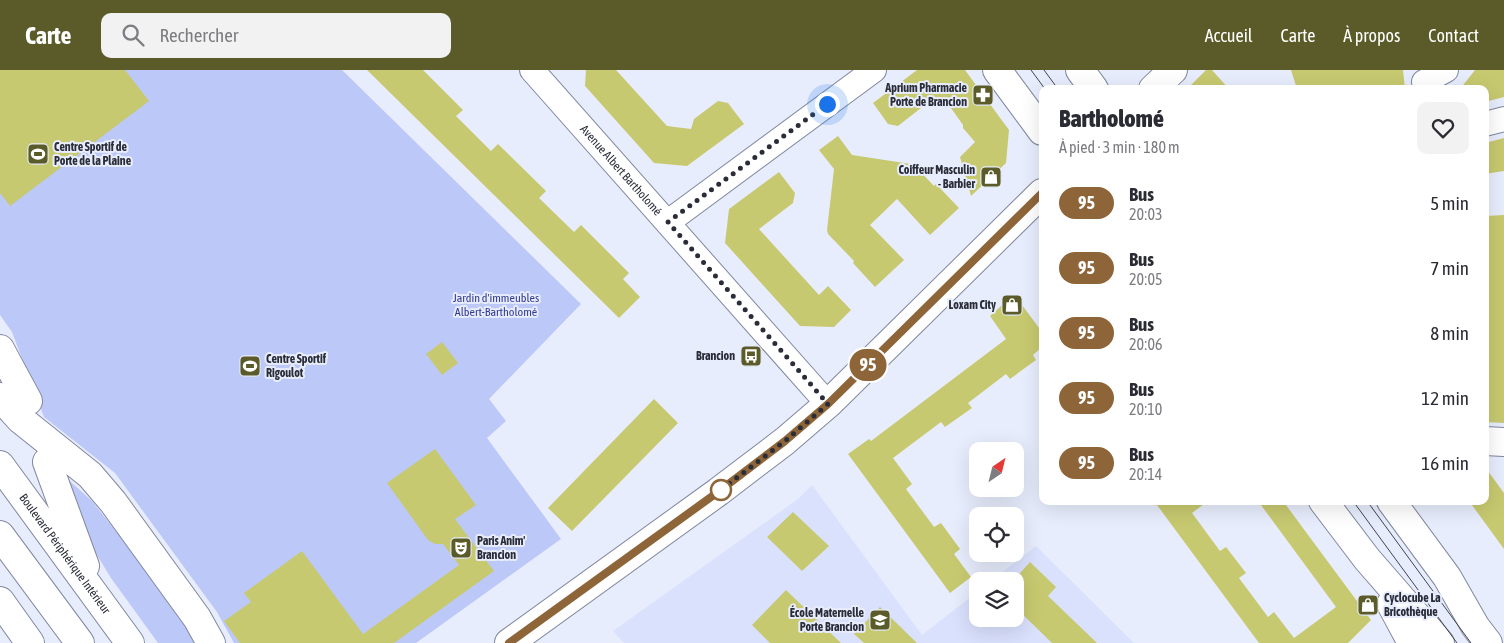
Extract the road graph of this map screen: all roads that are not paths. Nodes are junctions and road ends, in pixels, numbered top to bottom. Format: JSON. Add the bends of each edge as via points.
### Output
{"nodes":[{"id":1,"x":532,"y":70,"type":"edge"},
{"id":2,"x":874,"y":70,"type":"edge"},
{"id":3,"x":997,"y":70,"type":"edge"},
{"id":4,"x":1080,"y":70,"type":"edge"},
{"id":5,"x":1173,"y":70,"type":"edge"},
{"id":6,"x":1446,"y":70,"type":"edge"},
{"id":7,"x":1424,"y":80,"type":"edge"},
{"id":8,"x":1091,"y":85,"type":"edge"},
{"id":9,"x":1157,"y":85,"type":"edge"},
{"id":10,"x":1504,"y":119,"type":"edge"},
{"id":11,"x":1489,"y":123,"type":"edge"},
{"id":12,"x":1039,"y":127,"type":"edge"},
{"id":13,"x":1039,"y":196,"type":"edge"},
{"id":14,"x":668,"y":222,"type":"junction"},
{"id":15,"x":0,"y":349,"type":"edge"},
{"id":16,"x":0,"y":398,"type":"edge"},
{"id":17,"x":28,"y":401,"type":"dead end"},
{"id":18,"x":828,"y":404,"type":"junction"},
{"id":19,"x":1489,"y":440,"type":"edge"},
{"id":20,"x":1504,"y":442,"type":"edge"},
{"id":21,"x":47,"y":462,"type":"dead end"},
{"id":22,"x":0,"y":465,"type":"edge"},
{"id":23,"x":1326,"y":505,"type":"edge"},
{"id":24,"x":1394,"y":505,"type":"edge"},
{"id":25,"x":0,"y":535,"type":"edge"},
{"id":26,"x":1366,"y":558,"type":"junction"},
{"id":27,"x":1447,"y":577,"type":"junction"},
{"id":28,"x":97,"y":598,"type":"junction"},
{"id":29,"x":0,"y":601,"type":"edge"},
{"id":30,"x":1504,"y":635,"type":"edge"},
{"id":31,"x":30,"y":643,"type":"edge"},
{"id":32,"x":80,"y":643,"type":"edge"},
{"id":33,"x":130,"y":643,"type":"edge"},
{"id":34,"x":211,"y":643,"type":"edge"},
{"id":35,"x":509,"y":643,"type":"edge"},
{"id":36,"x":1412,"y":643,"type":"edge"},
{"id":37,"x":1440,"y":643,"type":"edge"},
{"id":38,"x":1488,"y":643,"type":"edge"}],
"edges":[{"from":1,"to":14,"type":"street","name":"Avenue Albert Bartholomé"},
{"from":2,"to":14,"type":"street"},
{"from":3,"to":12,"type":"main road"},
{"from":4,"to":8,"type":"main road"},
{"from":5,"to":9,"type":"main road"},
{"from":6,"to":7,"type":"street"},
{"from":10,"to":11,"type":"street"},
{"from":13,"to":18,"type":"main road"},
{"from":14,"to":18,"type":"street","name":"Avenue Albert Bartholomé"},
{"from":15,"to":17,"type":"main road"},
{"from":16,"to":34,"type":"main road","via":[[20,419],[90,475],[197,618]]},
{"from":18,"to":35,"type":"main road","via":[[718,492]]},
{"from":19,"to":20,"type":"main road"},
{"from":21,"to":28,"type":"main road"},
{"from":22,"to":28,"type":"main road","name":"Boulevard Périphérique Intérieur"},
{"from":23,"to":26,"type":"main road"},
{"from":24,"to":27,"type":"main road"},
{"from":25,"to":32,"type":"main road"},
{"from":26,"to":36,"type":"main road"},
{"from":26,"to":37,"type":"main road"},
{"from":27,"to":30,"type":"main road","via":[[1494,620]]},
{"from":27,"to":38,"type":"main road"},
{"from":28,"to":33,"type":"main road","name":"Boulevard Périphérique Intérieur"},
{"from":29,"to":31,"type":"main road"}]}
